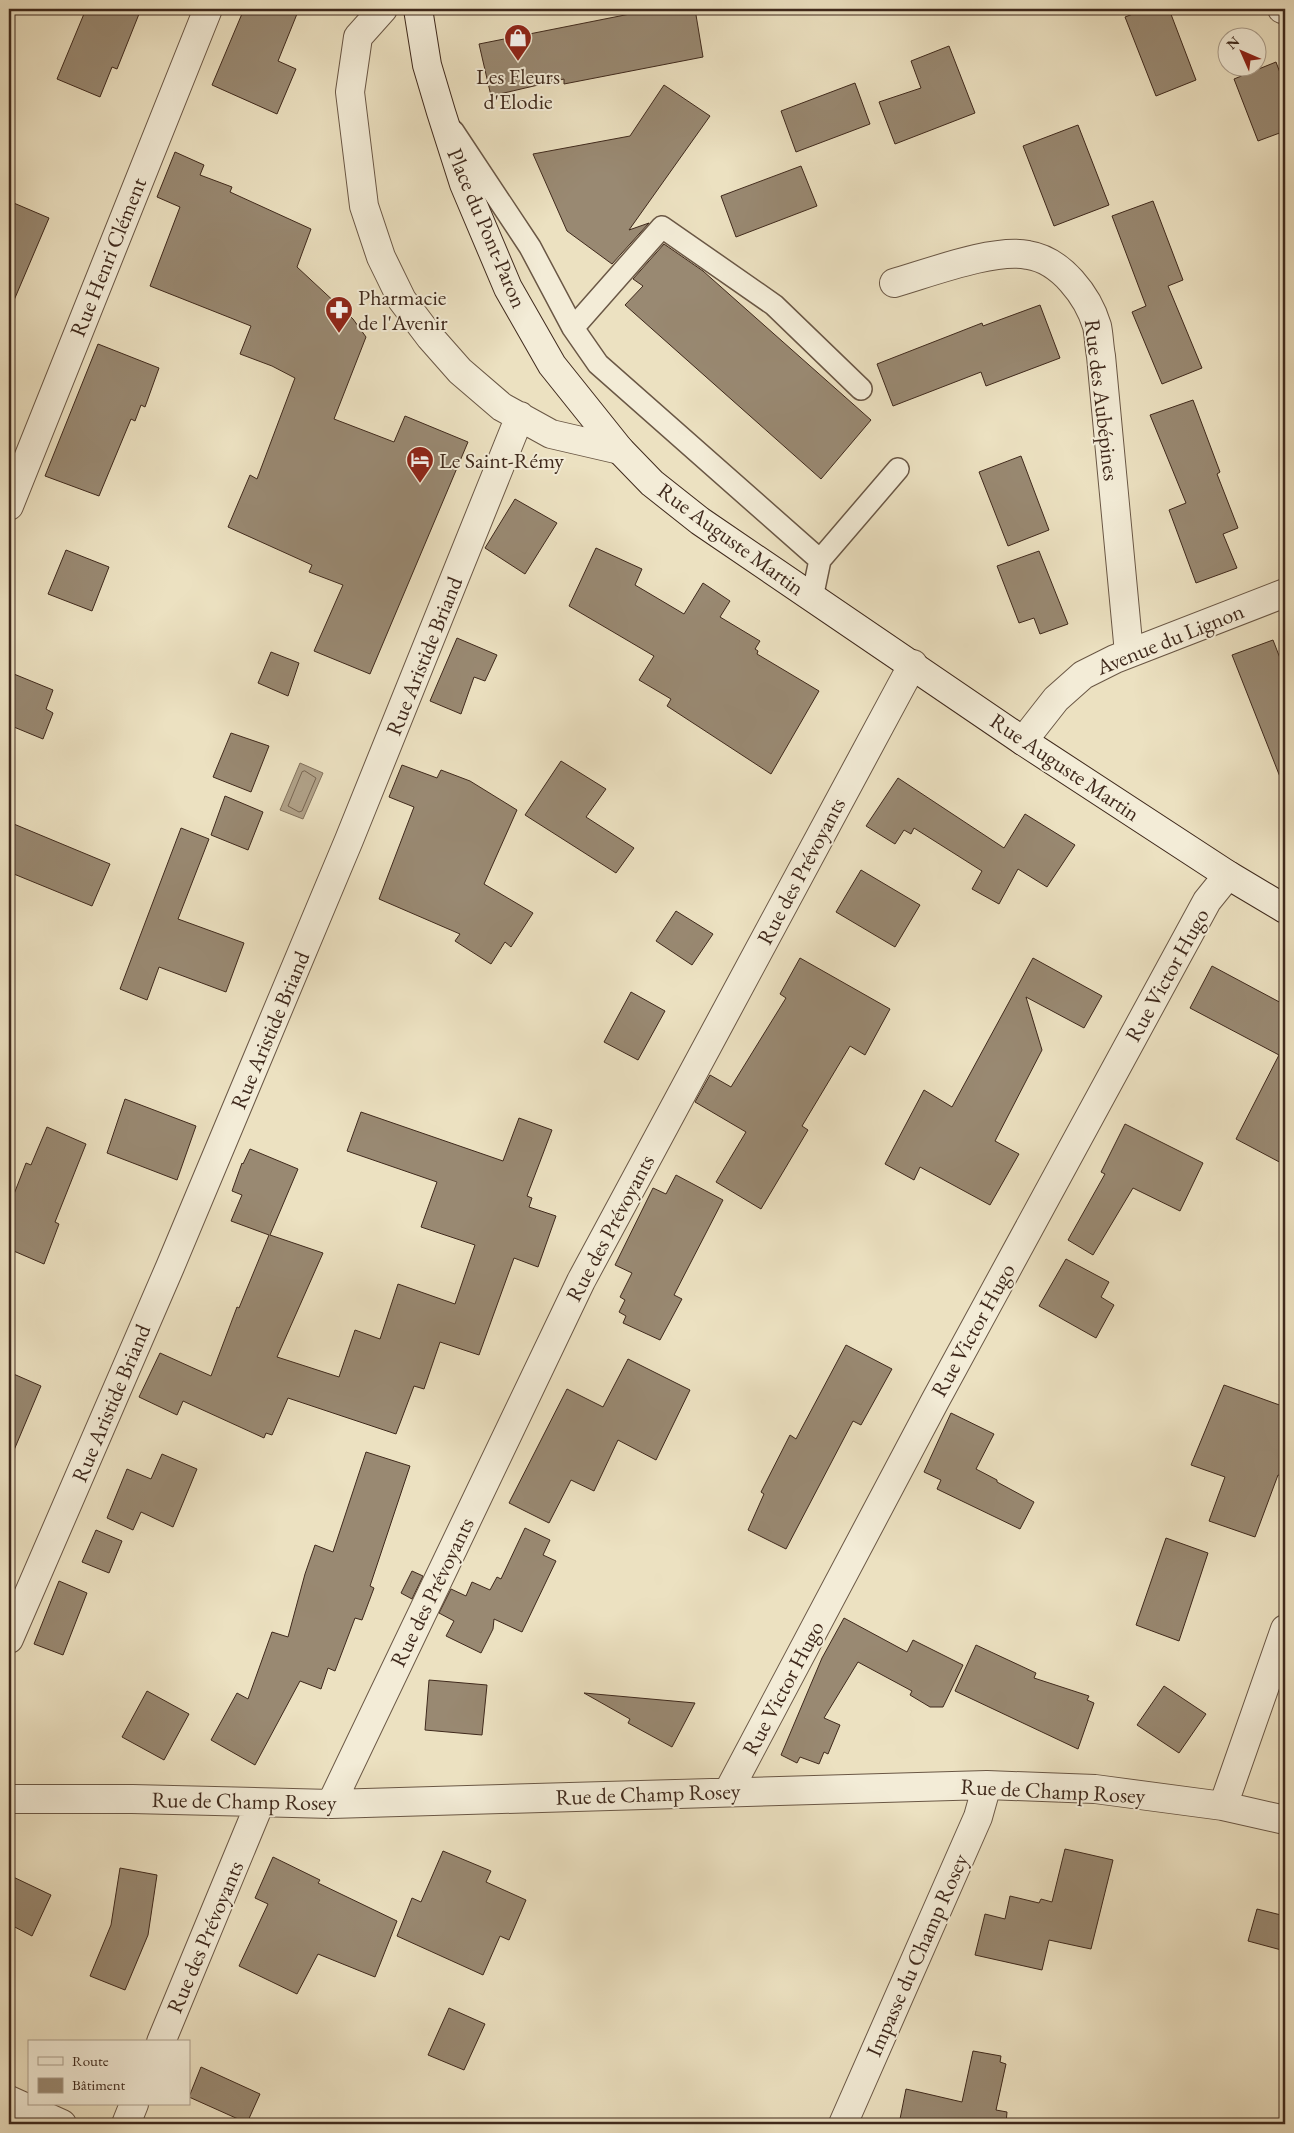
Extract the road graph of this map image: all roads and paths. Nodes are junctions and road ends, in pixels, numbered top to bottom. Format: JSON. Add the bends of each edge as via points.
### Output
{"nodes":[{"id":1,"x":208,"y":9,"type":"edge"},
{"id":2,"x":383,"y":9,"type":"edge"},
{"id":3,"x":418,"y":9,"type":"edge"},
{"id":4,"x":1282,"y":9,"type":"edge"},
{"id":5,"x":1285,"y":10,"type":"edge"},
{"id":6,"x":441,"y":112,"type":"junction"},
{"id":7,"x":894,"y":283,"type":"dead end"},
{"id":8,"x":573,"y":328,"type":"junction"},
{"id":9,"x":861,"y":389,"type":"dead end"},
{"id":10,"x":520,"y":416,"type":"junction"},
{"id":11,"x":620,"y":450,"type":"junction"},
{"id":12,"x":898,"y":469,"type":"dead end"},
{"id":13,"x":9,"y":506,"type":"edge"},
{"id":14,"x":820,"y":560,"type":"junction"},
{"id":15,"x":1285,"y":592,"type":"edge"},
{"id":16,"x":812,"y":598,"type":"junction"},
{"id":17,"x":1129,"y":653,"type":"junction"},
{"id":18,"x":913,"y":664,"type":"junction"},
{"id":19,"x":1023,"y":741,"type":"junction"},
{"id":20,"x":1228,"y":875,"type":"junction"},
{"id":21,"x":1285,"y":908,"type":"edge"},
{"id":22,"x":1285,"y":1629,"type":"edge"},
{"id":23,"x":9,"y":1639,"type":"edge"},
{"id":24,"x":987,"y":1785,"type":"junction"},
{"id":25,"x":728,"y":1792,"type":"junction"},
{"id":26,"x":9,"y":1799,"type":"edge"},
{"id":27,"x":260,"y":1803,"type":"junction"},
{"id":28,"x":330,"y":1804,"type":"junction"},
{"id":29,"x":1224,"y":1806,"type":"junction"},
{"id":30,"x":1285,"y":1820,"type":"edge"},
{"id":31,"x":162,"y":2040,"type":"edge"},
{"id":32,"x":9,"y":2100,"type":"edge"},
{"id":33,"x":133,"y":2106,"type":"edge"},
{"id":34,"x":62,"y":2124,"type":"edge"},
{"id":35,"x":126,"y":2124,"type":"edge"},
{"id":36,"x":843,"y":2124,"type":"edge"}],
"edges":[{"from":1,"to":13,"type":"street","name":"Rue Henri Clément"},
{"from":2,"to":10,"type":"street","via":[[358,37],[350,92],[364,206],[381,257],[402,300],[430,337],[460,370],[502,407]]},
{"from":3,"to":6,"type":"street","name":"Place du Pont-Paron","via":[[427,65]]},
{"from":4,"to":5,"type":"street"},
{"from":6,"to":8,"type":"lane","via":[[530,247]]},
{"from":6,"to":11,"type":"street","name":"Place du Pont-Paron","via":[[464,184],[508,288],[552,365]]},
{"from":7,"to":17,"type":"street","name":"Rue des Aubépines","via":[[996,255],[1029,254],[1052,264],[1070,278],[1088,303],[1097,327],[1101,356]]},
{"from":8,"to":9,"type":"lane","via":[[662,227],[774,305]]},
{"from":8,"to":14,"type":"lane","via":[[598,364]]},
{"from":10,"to":11,"type":"street","via":[[551,434]]},
{"from":10,"to":23,"type":"street","name":"Rue Aristide Briand","via":[[346,849]]},
{"from":11,"to":16,"type":"street","name":"Rue Auguste Martin","via":[[652,483],[700,521]]},
{"from":12,"to":14,"type":"lane"},
{"from":14,"to":16,"type":"lane"},
{"from":15,"to":17,"type":"street","name":"Avenue du Lignon"},
{"from":16,"to":18,"type":"street","name":"Rue Auguste Martin"},
{"from":17,"to":19,"type":"street","name":"Avenue du Lignon","via":[[1083,675],[1056,698]]},
{"from":18,"to":19,"type":"street","name":"Rue Auguste Martin"},
{"from":18,"to":28,"type":"street","name":"Rue des Prévoyants","via":[[581,1281]]},
{"from":19,"to":20,"type":"street","name":"Rue Auguste Martin"},
{"from":20,"to":21,"type":"street","name":"Rue Auguste Martin"},
{"from":20,"to":25,"type":"street","name":"Rue Victor Hugo","via":[[1208,901],[1169,971],[935,1401]]},
{"from":22,"to":29,"type":"street"},
{"from":24,"to":25,"type":"street","name":"Rue de Champ Rosey"},
{"from":24,"to":29,"type":"street","name":"Rue de Champ Rosey","via":[[1095,1789]]},
{"from":24,"to":36,"type":"street","name":"Impasse du Champ Rosey","via":[[978,1817]]},
{"from":25,"to":28,"type":"street","name":"Rue de Champ Rosey"},
{"from":26,"to":27,"type":"street","name":"Rue de Champ Rosey"},
{"from":27,"to":28,"type":"street","name":"Rue de Champ Rosey"},
{"from":27,"to":31,"type":"street","name":"Rue des Prévoyants"},
{"from":29,"to":30,"type":"street","name":"Rue de Champ Rosey"},
{"from":32,"to":34,"type":"street"},
{"from":33,"to":35,"type":"street"}]}
